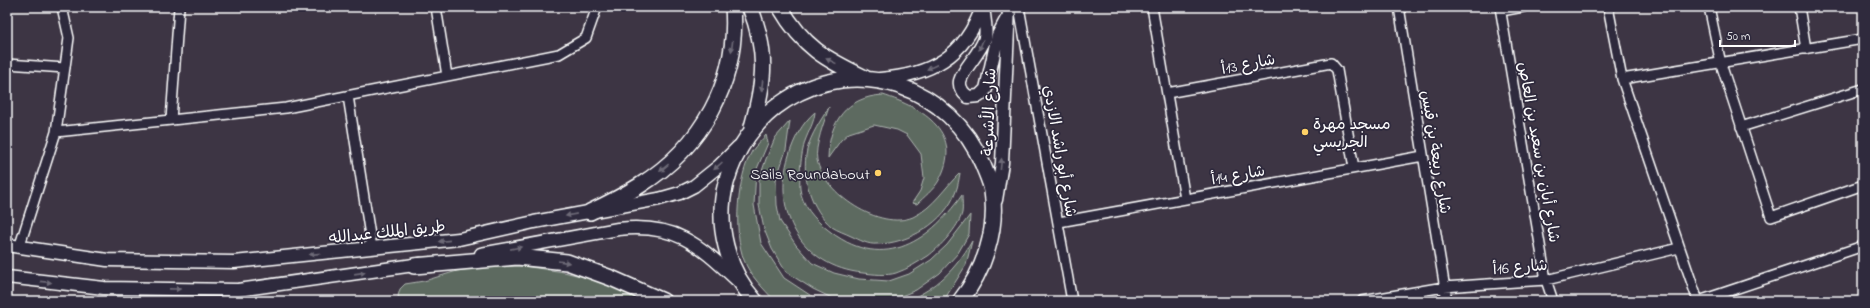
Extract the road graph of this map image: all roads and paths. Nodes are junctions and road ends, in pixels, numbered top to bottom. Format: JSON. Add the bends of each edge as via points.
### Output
{"nodes":[{"id":1,"x":62,"y":7,"type":"edge"},
{"id":2,"x":179,"y":7,"type":"edge"},
{"id":3,"x":436,"y":7,"type":"edge"},
{"id":4,"x":597,"y":7,"type":"edge"},
{"id":5,"x":733,"y":7,"type":"edge"},
{"id":6,"x":750,"y":7,"type":"edge"},
{"id":7,"x":780,"y":7,"type":"edge"},
{"id":8,"x":982,"y":7,"type":"edge"},
{"id":9,"x":1019,"y":7,"type":"edge"},
{"id":10,"x":1152,"y":7,"type":"edge"},
{"id":11,"x":1399,"y":7,"type":"edge"},
{"id":12,"x":1523,"y":7,"type":"edge"},
{"id":13,"x":1608,"y":7,"type":"edge"},
{"id":14,"x":1710,"y":7,"type":"edge"},
{"id":15,"x":1799,"y":7,"type":"edge"},
{"id":16,"x":1500,"y":9,"type":"edge"},
{"id":17,"x":1008,"y":12,"type":"edge"},
{"id":18,"x":1863,"y":39,"type":"edge"},
{"id":19,"x":1806,"y":49,"type":"junction"},
{"id":20,"x":7,"y":64,"type":"edge"},
{"id":21,"x":1721,"y":64,"type":"junction"},
{"id":22,"x":65,"y":68,"type":"junction"},
{"id":23,"x":447,"y":76,"type":"junction"},
{"id":24,"x":871,"y":79,"type":"junction"},
{"id":25,"x":1622,"y":79,"type":"junction"},
{"id":26,"x":1863,"y":89,"type":"edge"},
{"id":27,"x":1167,"y":93,"type":"junction"},
{"id":28,"x":348,"y":96,"type":"junction"},
{"id":29,"x":171,"y":120,"type":"junction"},
{"id":30,"x":1741,"y":127,"type":"junction"},
{"id":31,"x":56,"y":132,"type":"junction"},
{"id":32,"x":749,"y":135,"type":"junction"},
{"id":33,"x":1423,"y":156,"type":"junction"},
{"id":34,"x":1354,"y":168,"type":"junction"},
{"id":35,"x":1863,"y":185,"type":"edge"},
{"id":36,"x":1185,"y":199,"type":"junction"},
{"id":37,"x":590,"y":212,"type":"junction"},
{"id":38,"x":993,"y":216,"type":"junction"},
{"id":39,"x":1059,"y":222,"type":"junction"},
{"id":40,"x":7,"y":245,"type":"edge"},
{"id":41,"x":1863,"y":246,"type":"edge"},
{"id":42,"x":19,"y":248,"type":"junction"},
{"id":43,"x":372,"y":248,"type":"junction"},
{"id":44,"x":1679,"y":248,"type":"junction"},
{"id":45,"x":414,"y":266,"type":"junction"},
{"id":46,"x":7,"y":277,"type":"edge"},
{"id":47,"x":1546,"y":280,"type":"junction"},
{"id":48,"x":741,"y":283,"type":"junction"},
{"id":49,"x":1444,"y":287,"type":"junction"},
{"id":50,"x":964,"y":297,"type":"edge"},
{"id":51,"x":663,"y":301,"type":"edge"},
{"id":52,"x":755,"y":301,"type":"edge"},
{"id":53,"x":1072,"y":301,"type":"edge"},
{"id":54,"x":1362,"y":301,"type":"edge"},
{"id":55,"x":1447,"y":301,"type":"edge"},
{"id":56,"x":1553,"y":301,"type":"edge"},
{"id":57,"x":1698,"y":301,"type":"edge"}],
"edges":[{"from":1,"to":22,"type":"street","via":[[69,38]]},
{"from":2,"to":29,"type":"street"},
{"from":3,"to":23,"type":"street"},
{"from":4,"to":23,"type":"street","via":[[586,38],[559,54]]},
{"from":5,"to":37,"type":"main road","one_way":true,"via":[[733,44],[724,85],[714,109],[701,129],[686,147],[655,175]]},
{"from":6,"to":32,"type":"main road","one_way":true,"via":[[761,44],[763,61],[762,92]]},
{"from":24,"to":7,"type":"main road","one_way":true,"via":[[824,58],[812,49]]},
{"from":8,"to":17,"type":"street","one_way":true,"via":[[986,26],[985,38],[960,81],[963,93],[968,97],[979,96],[986,89],[998,35]]},
{"from":8,"to":24,"type":"street","one_way":true,"via":[[962,45],[941,62],[915,74]]},
{"from":9,"to":39,"type":"street","name":"شارع أبو راشد الازدي"},
{"from":10,"to":27,"type":"street"},
{"from":11,"to":33,"type":"street","name":"شارع ربيعة بن قيس"},
{"from":12,"to":16,"type":"street"},
{"from":13,"to":25,"type":"street"},
{"from":14,"to":21,"type":"street"},
{"from":15,"to":19,"type":"street"},
{"from":16,"to":47,"type":"street","name":"شارع أبان بن سعيد بن العاص"},
{"from":38,"to":17,"type":"street","name":"شارع الأشرعة","one_way":true,"via":[[1002,163]]},
{"from":18,"to":19,"type":"street"},
{"from":19,"to":21,"type":"street"},
{"from":20,"to":22,"type":"street"},
{"from":21,"to":25,"type":"street"},
{"from":21,"to":30,"type":"street"},
{"from":22,"to":31,"type":"street"},
{"from":23,"to":28,"type":"street"},
{"from":24,"to":32,"type":"main road","via":[[828,82],[798,93],[778,104],[764,116]]},
{"from":24,"to":38,"type":"main road","via":[[896,85],[929,100],[949,114],[978,154],[992,191]]},
{"from":25,"to":44,"type":"street"},
{"from":26,"to":30,"type":"street"},
{"from":27,"to":34,"type":"street","name":"شارع 13أ","via":[[1328,63],[1334,65]]},
{"from":27,"to":36,"type":"street"},
{"from":28,"to":29,"type":"street","via":[[286,108]]},
{"from":28,"to":43,"type":"street"},
{"from":29,"to":31,"type":"street"},
{"from":30,"to":35,"type":"street","via":[[1771,217]]},
{"from":31,"to":42,"type":"street"},
{"from":32,"to":37,"type":"street","name":"طريق الملك عبدالله","one_way":true,"via":[[719,166],[694,186],[680,193]]},
{"from":32,"to":48,"type":"main road","via":[[729,172],[722,208],[726,246]]},
{"from":33,"to":34,"type":"street","name":"شارع 14أ"},
{"from":33,"to":49,"type":"street","name":"شارع ربيعة بن قيس"},
{"from":34,"to":36,"type":"street","name":"شارع 14أ"},
{"from":36,"to":39,"type":"street","name":"شارع 14أ"},
{"from":37,"to":43,"type":"street","name":"طريق الملك عبدالله","one_way":true,"via":[[459,239]]},
{"from":38,"to":50,"type":"main road","via":[[986,254],[979,273]]},
{"from":39,"to":53,"type":"street","name":"شارع أبو راشد الازدي"},
{"from":40,"to":42,"type":"street","name":"طريق الملك عبدالله"},
{"from":41,"to":57,"type":"street"},
{"from":43,"to":42,"type":"street","name":"طريق الملك عبدالله","one_way":true,"via":[[234,262],[107,260]]},
{"from":44,"to":47,"type":"street","name":"شارع 16أ"},
{"from":44,"to":57,"type":"street"},
{"from":46,"to":45,"type":"street","one_way":true,"via":[[104,288],[238,290]]},
{"from":45,"to":48,"type":"street","one_way":true,"via":[[635,228],[671,232],[687,238],[704,249]]},
{"from":45,"to":51,"type":"main road","one_way":true,"via":[[517,257],[567,262]]},
{"from":47,"to":49,"type":"street","name":"شارع 16أ"},
{"from":47,"to":56,"type":"street","name":"شارع أبان بن سعيد بن العاص"},
{"from":48,"to":52,"type":"main road"},
{"from":49,"to":54,"type":"street","name":"شارع 16أ"},
{"from":49,"to":55,"type":"street","name":"شارع ربيعة بن قيس"}]}
